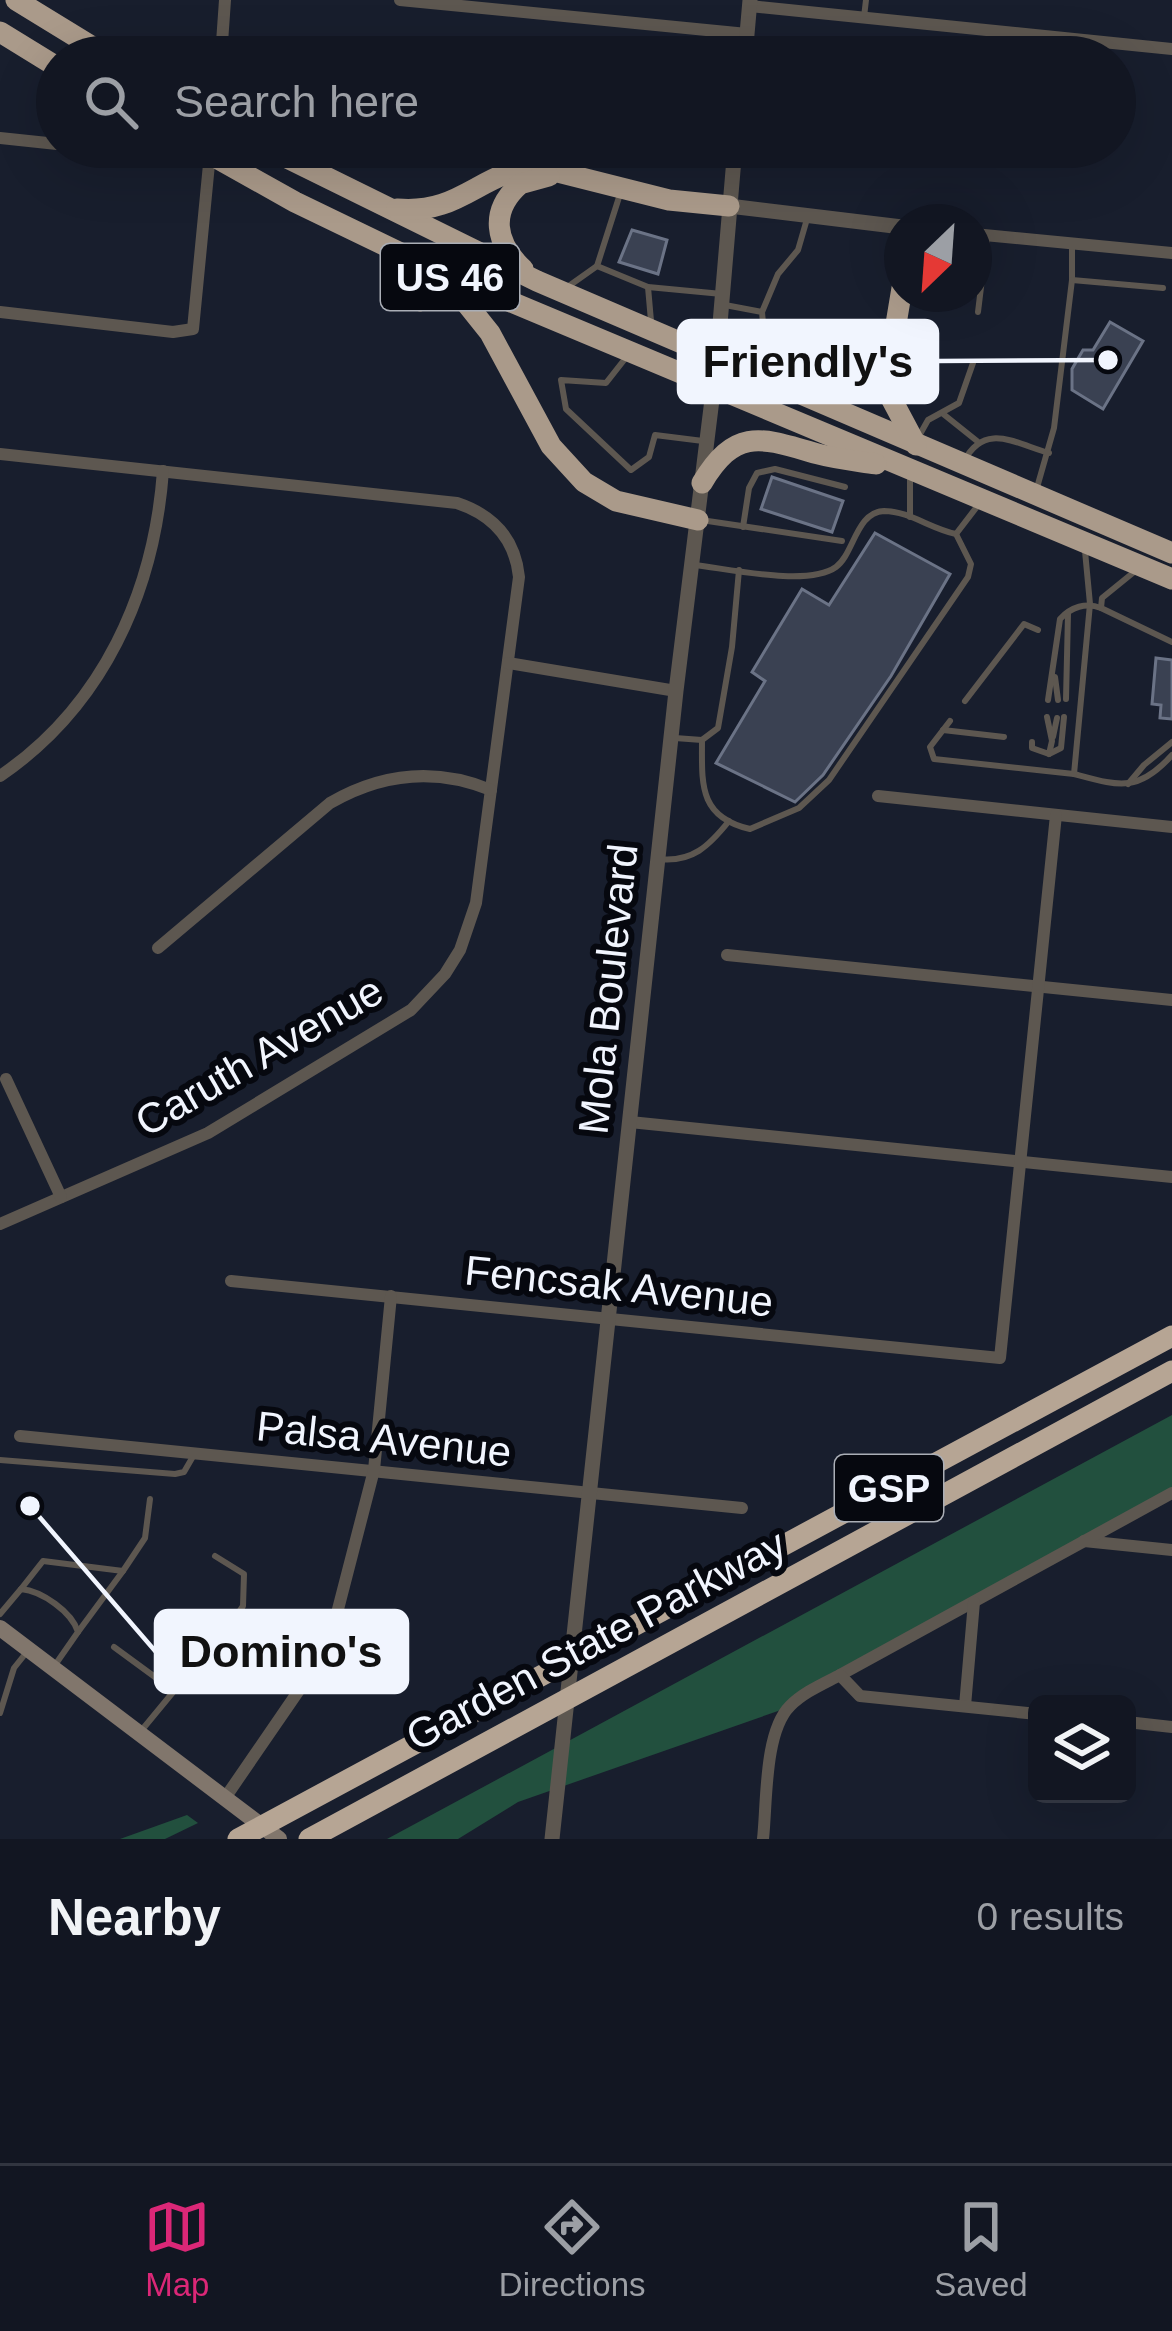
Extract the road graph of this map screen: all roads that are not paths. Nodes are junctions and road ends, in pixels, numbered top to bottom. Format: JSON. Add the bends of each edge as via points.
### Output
{"nodes":[{"id":1,"x":16,"y":0,"type":"edge"},
{"id":2,"x":225,"y":0,"type":"edge"},
{"id":3,"x":400,"y":0,"type":"edge"},
{"id":4,"x":866,"y":0,"type":"edge"},
{"id":5,"x":750,"y":3,"type":"edge"},
{"id":6,"x":864,"y":17,"type":"junction"},
{"id":7,"x":0,"y":32,"type":"edge"},
{"id":8,"x":747,"y":34,"type":"joint"},
{"id":9,"x":75,"y":36,"type":"edge"},
{"id":10,"x":222,"y":36,"type":"edge"},
{"id":11,"x":1047,"y":36,"type":"edge"},
{"id":12,"x":1136,"y":45,"type":"edge"},
{"id":13,"x":1172,"y":49,"type":"edge"},
{"id":14,"x":36,"y":54,"type":"edge"},
{"id":15,"x":0,"y":138,"type":"edge"},
{"id":16,"x":36,"y":142,"type":"edge"},
{"id":17,"x":202,"y":168,"type":"edge"},
{"id":18,"x":234,"y":168,"type":"edge"},
{"id":19,"x":306,"y":168,"type":"edge"},
{"id":20,"x":517,"y":168,"type":"edge"},
{"id":21,"x":545,"y":168,"type":"edge"},
{"id":22,"x":733,"y":168,"type":"edge"},
{"id":23,"x":570,"y":175,"type":"junction"},
{"id":24,"x":622,"y":188,"type":"junction"},
{"id":25,"x":729,"y":206,"type":"junction"},
{"id":26,"x":385,"y":208,"type":"junction"},
{"id":27,"x":808,"y":216,"type":"junction"},
{"id":28,"x":884,"y":225,"type":"edge"},
{"id":29,"x":992,"y":235,"type":"edge"},
{"id":30,"x":1072,"y":243,"type":"junction"},
{"id":31,"x":398,"y":252,"type":"junction"},
{"id":32,"x":1172,"y":253,"type":"edge"},
{"id":33,"x":597,"y":266,"type":"junction"},
{"id":34,"x":442,"y":273,"type":"junction"},
{"id":35,"x":1072,"y":280,"type":"junction"},
{"id":36,"x":536,"y":281,"type":"junction"},
{"id":37,"x":648,"y":287,"type":"junction"},
{"id":38,"x":1163,"y":287,"type":"dead end"},
{"id":39,"x":561,"y":292,"type":"junction"},
{"id":40,"x":722,"y":299,"type":"junction"},
{"id":41,"x":0,"y":312,"type":"edge"},
{"id":42,"x":762,"y":312,"type":"junction"},
{"id":43,"x":898,"y":312,"type":"edge"},
{"id":44,"x":652,"y":331,"type":"junction"},
{"id":45,"x":868,"y":332,"type":"dead end"},
{"id":46,"x":630,"y":352,"type":"junction"},
{"id":47,"x":716,"y":358,"type":"junction"},
{"id":48,"x":973,"y":363,"type":"dead end"},
{"id":49,"x":811,"y":367,"type":"junction"},
{"id":50,"x":713,"y":386,"type":"junction"},
{"id":51,"x":808,"y":398,"type":"junction"},
{"id":52,"x":941,"y":412,"type":"junction"},
{"id":53,"x":706,"y":441,"type":"junction"},
{"id":54,"x":977,"y":441,"type":"junction"},
{"id":55,"x":916,"y":445,"type":"junction"},
{"id":56,"x":1049,"y":453,"type":"junction"},
{"id":57,"x":0,"y":454,"type":"edge"},
{"id":58,"x":962,"y":464,"type":"junction"},
{"id":59,"x":910,"y":469,"type":"junction"},
{"id":60,"x":164,"y":471,"type":"junction"},
{"id":61,"x":702,"y":483,"type":"junction"},
{"id":62,"x":845,"y":487,"type":"dead end"},
{"id":63,"x":1035,"y":495,"type":"junction"},
{"id":64,"x":982,"y":498,"type":"junction"},
{"id":65,"x":910,"y":517,"type":"junction"},
{"id":66,"x":698,"y":520,"type":"junction"},
{"id":67,"x":743,"y":527,"type":"junction"},
{"id":68,"x":956,"y":534,"type":"junction"},
{"id":69,"x":842,"y":541,"type":"dead end"},
{"id":70,"x":1084,"y":542,"type":"junction"},
{"id":71,"x":1172,"y":553,"type":"edge"},
{"id":72,"x":692,"y":565,"type":"junction"},
{"id":73,"x":1142,"y":566,"type":"junction"},
{"id":74,"x":739,"y":570,"type":"junction"},
{"id":75,"x":1172,"y":579,"type":"edge"},
{"id":76,"x":1090,"y":604,"type":"junction"},
{"id":77,"x":1101,"y":608,"type":"junction"},
{"id":78,"x":1068,"y":611,"type":"junction"},
{"id":79,"x":1038,"y":630,"type":"dead end"},
{"id":80,"x":1172,"y":642,"type":"edge"},
{"id":81,"x":508,"y":663,"type":"junction"},
{"id":82,"x":1054,"y":673,"type":"junction"},
{"id":83,"x":676,"y":691,"type":"junction"},
{"id":84,"x":1048,"y":700,"type":"dead end"},
{"id":85,"x":965,"y":701,"type":"dead end"},
{"id":86,"x":1047,"y":717,"type":"dead end"},
{"id":87,"x":950,"y":721,"type":"dead end"},
{"id":88,"x":943,"y":730,"type":"junction"},
{"id":89,"x":1004,"y":737,"type":"dead end"},
{"id":90,"x":671,"y":738,"type":"junction"},
{"id":91,"x":702,"y":740,"type":"junction"},
{"id":92,"x":1052,"y":741,"type":"junction"},
{"id":93,"x":1032,"y":742,"type":"dead end"},
{"id":94,"x":1172,"y":742,"type":"edge"},
{"id":95,"x":1048,"y":754,"type":"junction"},
{"id":96,"x":1172,"y":755,"type":"edge"},
{"id":97,"x":1074,"y":774,"type":"junction"},
{"id":98,"x":0,"y":776,"type":"edge"},
{"id":99,"x":1128,"y":784,"type":"junction"},
{"id":100,"x":491,"y":790,"type":"junction"},
{"id":101,"x":878,"y":796,"type":"dead end"},
{"id":102,"x":1056,"y":815,"type":"junction"},
{"id":103,"x":729,"y":821,"type":"junction"},
{"id":104,"x":1172,"y":826,"type":"edge"},
{"id":105,"x":658,"y":859,"type":"junction"},
{"id":106,"x":158,"y":948,"type":"dead end"},
{"id":107,"x":727,"y":955,"type":"dead end"},
{"id":108,"x":1038,"y":987,"type":"junction"},
{"id":109,"x":1172,"y":1000,"type":"edge"},
{"id":110,"x":5,"y":1079,"type":"dead end"},
{"id":111,"x":630,"y":1122,"type":"junction"},
{"id":112,"x":1021,"y":1162,"type":"junction"},
{"id":113,"x":1172,"y":1177,"type":"edge"},
{"id":114,"x":61,"y":1197,"type":"junction"},
{"id":115,"x":0,"y":1224,"type":"edge"},
{"id":116,"x":231,"y":1281,"type":"dead end"},
{"id":117,"x":391,"y":1296,"type":"junction"},
{"id":118,"x":609,"y":1318,"type":"junction"},
{"id":119,"x":1172,"y":1336,"type":"edge"},
{"id":120,"x":1172,"y":1371,"type":"edge"},
{"id":121,"x":20,"y":1436,"type":"dead end"},
{"id":122,"x":196,"y":1453,"type":"junction"},
{"id":123,"x":0,"y":1460,"type":"edge"},
{"id":124,"x":374,"y":1470,"type":"junction"},
{"id":125,"x":590,"y":1493,"type":"junction"},
{"id":126,"x":1172,"y":1493,"type":"edge"},
{"id":127,"x":150,"y":1499,"type":"dead end"},
{"id":128,"x":742,"y":1508,"type":"dead end"},
{"id":129,"x":1084,"y":1541,"type":"junction"},
{"id":130,"x":1172,"y":1550,"type":"edge"},
{"id":131,"x":215,"y":1556,"type":"dead end"},
{"id":132,"x":123,"y":1570,"type":"junction"},
{"id":133,"x":21,"y":1589,"type":"junction"},
{"id":134,"x":974,"y":1602,"type":"junction"},
{"id":135,"x":0,"y":1614,"type":"edge"},
{"id":136,"x":0,"y":1628,"type":"edge"},
{"id":137,"x":78,"y":1632,"type":"junction"},
{"id":138,"x":114,"y":1647,"type":"dead end"},
{"id":139,"x":28,"y":1650,"type":"junction"},
{"id":140,"x":53,"y":1668,"type":"junction"},
{"id":141,"x":840,"y":1675,"type":"junction"},
{"id":142,"x":174,"y":1691,"type":"junction"},
{"id":143,"x":964,"y":1706,"type":"junction"},
{"id":144,"x":0,"y":1713,"type":"edge"},
{"id":145,"x":1028,"y":1713,"type":"edge"},
{"id":146,"x":1136,"y":1724,"type":"edge"},
{"id":147,"x":1172,"y":1727,"type":"edge"},
{"id":148,"x":139,"y":1733,"type":"junction"},
{"id":149,"x":225,"y":1798,"type":"junction"},
{"id":150,"x":316,"y":1835,"type":"edge"},
{"id":151,"x":238,"y":1839,"type":"edge"},
{"id":152,"x":278,"y":1839,"type":"edge"},
{"id":153,"x":552,"y":1839,"type":"edge"},
{"id":154,"x":763,"y":1839,"type":"edge"}],
"edges":[{"from":1,"to":9,"type":"highway"},
{"from":2,"to":10,"type":"street"},
{"from":3,"to":8,"type":"street"},
{"from":4,"to":6,"type":"lane"},
{"from":5,"to":6,"type":"street"},
{"from":5,"to":8,"type":"street"},
{"from":6,"to":11,"type":"street"},
{"from":7,"to":14,"type":"highway"},
{"from":12,"to":13,"type":"street"},
{"from":15,"to":16,"type":"street"},
{"from":17,"to":41,"type":"street","via":[[193,329]]},
{"from":18,"to":31,"type":"highway","number":"US 46"},
{"from":19,"to":26,"type":"highway","number":"US 46"},
{"from":20,"to":26,"type":"highway","via":[[453,204],[423,212]]},
{"from":21,"to":23,"type":"highway"},
{"from":22,"to":25,"type":"street","name":"Mola Boulevard"},
{"from":23,"to":24,"type":"highway"},
{"from":23,"to":36,"type":"highway","via":[[520,184],[498,216],[502,244]]},
{"from":24,"to":25,"type":"highway"},
{"from":24,"to":33,"type":"lane"},
{"from":25,"to":27,"type":"street"},
{"from":25,"to":40,"type":"street","name":"Mola Boulevard"},
{"from":26,"to":36,"type":"highway","number":"US 46"},
{"from":27,"to":28,"type":"street"},
{"from":27,"to":42,"type":"lane"},
{"from":29,"to":30,"type":"street"},
{"from":30,"to":32,"type":"street"},
{"from":30,"to":35,"type":"lane"},
{"from":31,"to":34,"type":"highway","number":"US 46"},
{"from":31,"to":34,"type":"lane","via":[[416,278],[420,309]]},
{"from":33,"to":37,"type":"lane"},
{"from":33,"to":39,"type":"lane"},
{"from":34,"to":46,"type":"highway","number":"US 46"},
{"from":34,"to":66,"type":"highway","via":[[490,333],[551,446],[584,482],[616,501]]},
{"from":35,"to":38,"type":"lane"},
{"from":35,"to":56,"type":"lane"},
{"from":36,"to":39,"type":"highway","number":"US 46"},
{"from":37,"to":40,"type":"lane"},
{"from":37,"to":44,"type":"lane"},
{"from":39,"to":44,"type":"highway","number":"US 46"},
{"from":40,"to":42,"type":"lane"},
{"from":40,"to":47,"type":"street","name":"Mola Boulevard"},
{"from":42,"to":49,"type":"lane","via":[[765,346]]},
{"from":43,"to":55,"type":"highway","via":[[887,372]]},
{"from":44,"to":47,"type":"highway","number":"US 46"},
{"from":45,"to":49,"type":"lane","via":[[834,363]]},
{"from":46,"to":50,"type":"highway","number":"US 46"},
{"from":46,"to":53,"type":"lane","via":[[606,383],[561,380],[566,409],[631,470],[650,457],[655,435]]},
{"from":47,"to":50,"type":"street","name":"Mola Boulevard"},
{"from":47,"to":51,"type":"highway","number":"US 46"},
{"from":48,"to":52,"type":"lane","via":[[959,403]]},
{"from":49,"to":51,"type":"lane"},
{"from":50,"to":53,"type":"street","name":"Mola Boulevard"},
{"from":50,"to":59,"type":"highway","number":"US 46"},
{"from":51,"to":55,"type":"highway","number":"US 46"},
{"from":52,"to":54,"type":"lane"},
{"from":52,"to":55,"type":"lane"},
{"from":53,"to":61,"type":"street","name":"Mola Boulevard"},
{"from":54,"to":56,"type":"lane","via":[[998,438]]},
{"from":54,"to":58,"type":"lane"},
{"from":55,"to":58,"type":"highway","number":"US 46"},
{"from":56,"to":63,"type":"lane"},
{"from":57,"to":60,"type":"street","name":"Caruth Avenue"},
{"from":58,"to":63,"type":"highway","number":"US 46"},
{"from":59,"to":61,"type":"highway","via":[[764,438],[739,442]]},
{"from":59,"to":64,"type":"highway","number":"US 46"},
{"from":59,"to":65,"type":"lane"},
{"from":60,"to":81,"type":"street","name":"Caruth Avenue","via":[[475,509],[505,535],[518,567]]},
{"from":60,"to":98,"type":"street","via":[[154,545],[114,651],[68,716]]},
{"from":61,"to":66,"type":"street","name":"Mola Boulevard"},
{"from":62,"to":67,"type":"lane","via":[[764,470],[749,488]]},
{"from":63,"to":71,"type":"highway","number":"US 46"},
{"from":64,"to":68,"type":"lane"},
{"from":64,"to":70,"type":"highway","number":"US 46"},
{"from":65,"to":68,"type":"lane"},
{"from":65,"to":74,"type":"lane","via":[[875,513],[833,569],[800,577]]},
{"from":66,"to":67,"type":"lane"},
{"from":66,"to":72,"type":"street","name":"Mola Boulevard"},
{"from":67,"to":69,"type":"lane"},
{"from":68,"to":103,"type":"lane","via":[[971,558],[969,574],[839,768],[784,816],[754,829]]},
{"from":70,"to":73,"type":"highway","number":"US 46"},
{"from":70,"to":76,"type":"lane"},
{"from":72,"to":74,"type":"lane"},
{"from":72,"to":83,"type":"street","name":"Mola Boulevard"},
{"from":73,"to":75,"type":"highway","number":"US 46"},
{"from":73,"to":77,"type":"lane","via":[[1102,598]]},
{"from":74,"to":91,"type":"lane","via":[[718,728]]},
{"from":76,"to":77,"type":"lane"},
{"from":76,"to":78,"type":"lane"},
{"from":76,"to":97,"type":"lane"},
{"from":77,"to":80,"type":"lane"},
{"from":78,"to":82,"type":"lane","via":[[1060,619]]},
{"from":78,"to":82,"type":"lane","via":[[1062,700]]},
{"from":79,"to":85,"type":"lane","via":[[1024,623]]},
{"from":81,"to":83,"type":"street"},
{"from":81,"to":100,"type":"street","name":"Caruth Avenue"},
{"from":82,"to":84,"type":"lane"},
{"from":83,"to":90,"type":"street","name":"Mola Boulevard"},
{"from":86,"to":92,"type":"lane"},
{"from":87,"to":88,"type":"lane"},
{"from":88,"to":89,"type":"lane"},
{"from":88,"to":97,"type":"lane","via":[[930,747],[934,759]]},
{"from":90,"to":91,"type":"lane"},
{"from":90,"to":105,"type":"street","name":"Mola Boulevard"},
{"from":91,"to":103,"type":"lane","via":[[705,797]]},
{"from":92,"to":95,"type":"lane"},
{"from":92,"to":95,"type":"lane","via":[[1060,717],[1061,748]]},
{"from":93,"to":95,"type":"lane"},
{"from":94,"to":99,"type":"lane"},
{"from":96,"to":99,"type":"lane","via":[[1144,781]]},
{"from":97,"to":99,"type":"lane"},
{"from":100,"to":106,"type":"street","via":[[427,774],[351,790]]},
{"from":100,"to":114,"type":"street","name":"Caruth Avenue","via":[[470,927],[429,994],[208,1133]]},
{"from":101,"to":102,"type":"street"},
{"from":102,"to":104,"type":"street"},
{"from":102,"to":108,"type":"street"},
{"from":103,"to":105,"type":"lane","via":[[691,856]]},
{"from":105,"to":111,"type":"street","name":"Mola Boulevard"},
{"from":107,"to":108,"type":"street"},
{"from":108,"to":109,"type":"street"},
{"from":108,"to":112,"type":"street"},
{"from":110,"to":114,"type":"street"},
{"from":111,"to":112,"type":"street"},
{"from":111,"to":118,"type":"street","name":"Mola Boulevard"},
{"from":112,"to":113,"type":"street"},
{"from":112,"to":118,"type":"street","name":"Fencsak Avenue","via":[[1000,1358]]},
{"from":114,"to":115,"type":"street","name":"Caruth Avenue"},
{"from":116,"to":117,"type":"street","name":"Fencsak Avenue"},
{"from":117,"to":118,"type":"street","name":"Fencsak Avenue"},
{"from":117,"to":124,"type":"street"},
{"from":118,"to":125,"type":"street","name":"Mola Boulevard"},
{"from":119,"to":151,"type":"highway","name":"Garden State Parkway","number":"GSP"},
{"from":120,"to":150,"type":"highway","name":"Garden State Parkway","number":"GSP"},
{"from":121,"to":122,"type":"street","name":"Palsa Avenue"},
{"from":122,"to":123,"type":"lane","via":[[175,1474]]},
{"from":122,"to":124,"type":"street","name":"Palsa Avenue"},
{"from":124,"to":125,"type":"street","name":"Palsa Avenue"},
{"from":124,"to":149,"type":"street","via":[[328,1648]]},
{"from":125,"to":128,"type":"street","name":"Palsa Avenue"},
{"from":125,"to":153,"type":"street","name":"Mola Boulevard"},
{"from":126,"to":129,"type":"street"},
{"from":127,"to":132,"type":"lane","via":[[145,1538]]},
{"from":129,"to":130,"type":"street"},
{"from":129,"to":134,"type":"street"},
{"from":131,"to":142,"type":"lane","via":[[244,1574],[243,1606],[194,1679]]},
{"from":132,"to":133,"type":"lane","via":[[43,1561]]},
{"from":132,"to":137,"type":"lane"},
{"from":133,"to":135,"type":"lane"},
{"from":133,"to":137,"type":"lane","via":[[35,1590]]},
{"from":134,"to":141,"type":"street"},
{"from":134,"to":143,"type":"street"},
{"from":136,"to":139,"type":"main road"},
{"from":137,"to":140,"type":"lane"},
{"from":138,"to":142,"type":"lane"},
{"from":139,"to":140,"type":"main road"},
{"from":139,"to":144,"type":"lane"},
{"from":140,"to":148,"type":"main road"},
{"from":141,"to":143,"type":"street","via":[[860,1696]]},
{"from":141,"to":154,"type":"street","via":[[780,1718]]},
{"from":142,"to":148,"type":"lane"},
{"from":143,"to":145,"type":"street"},
{"from":146,"to":147,"type":"street"},
{"from":148,"to":149,"type":"main road"},
{"from":149,"to":152,"type":"main road"}]}
